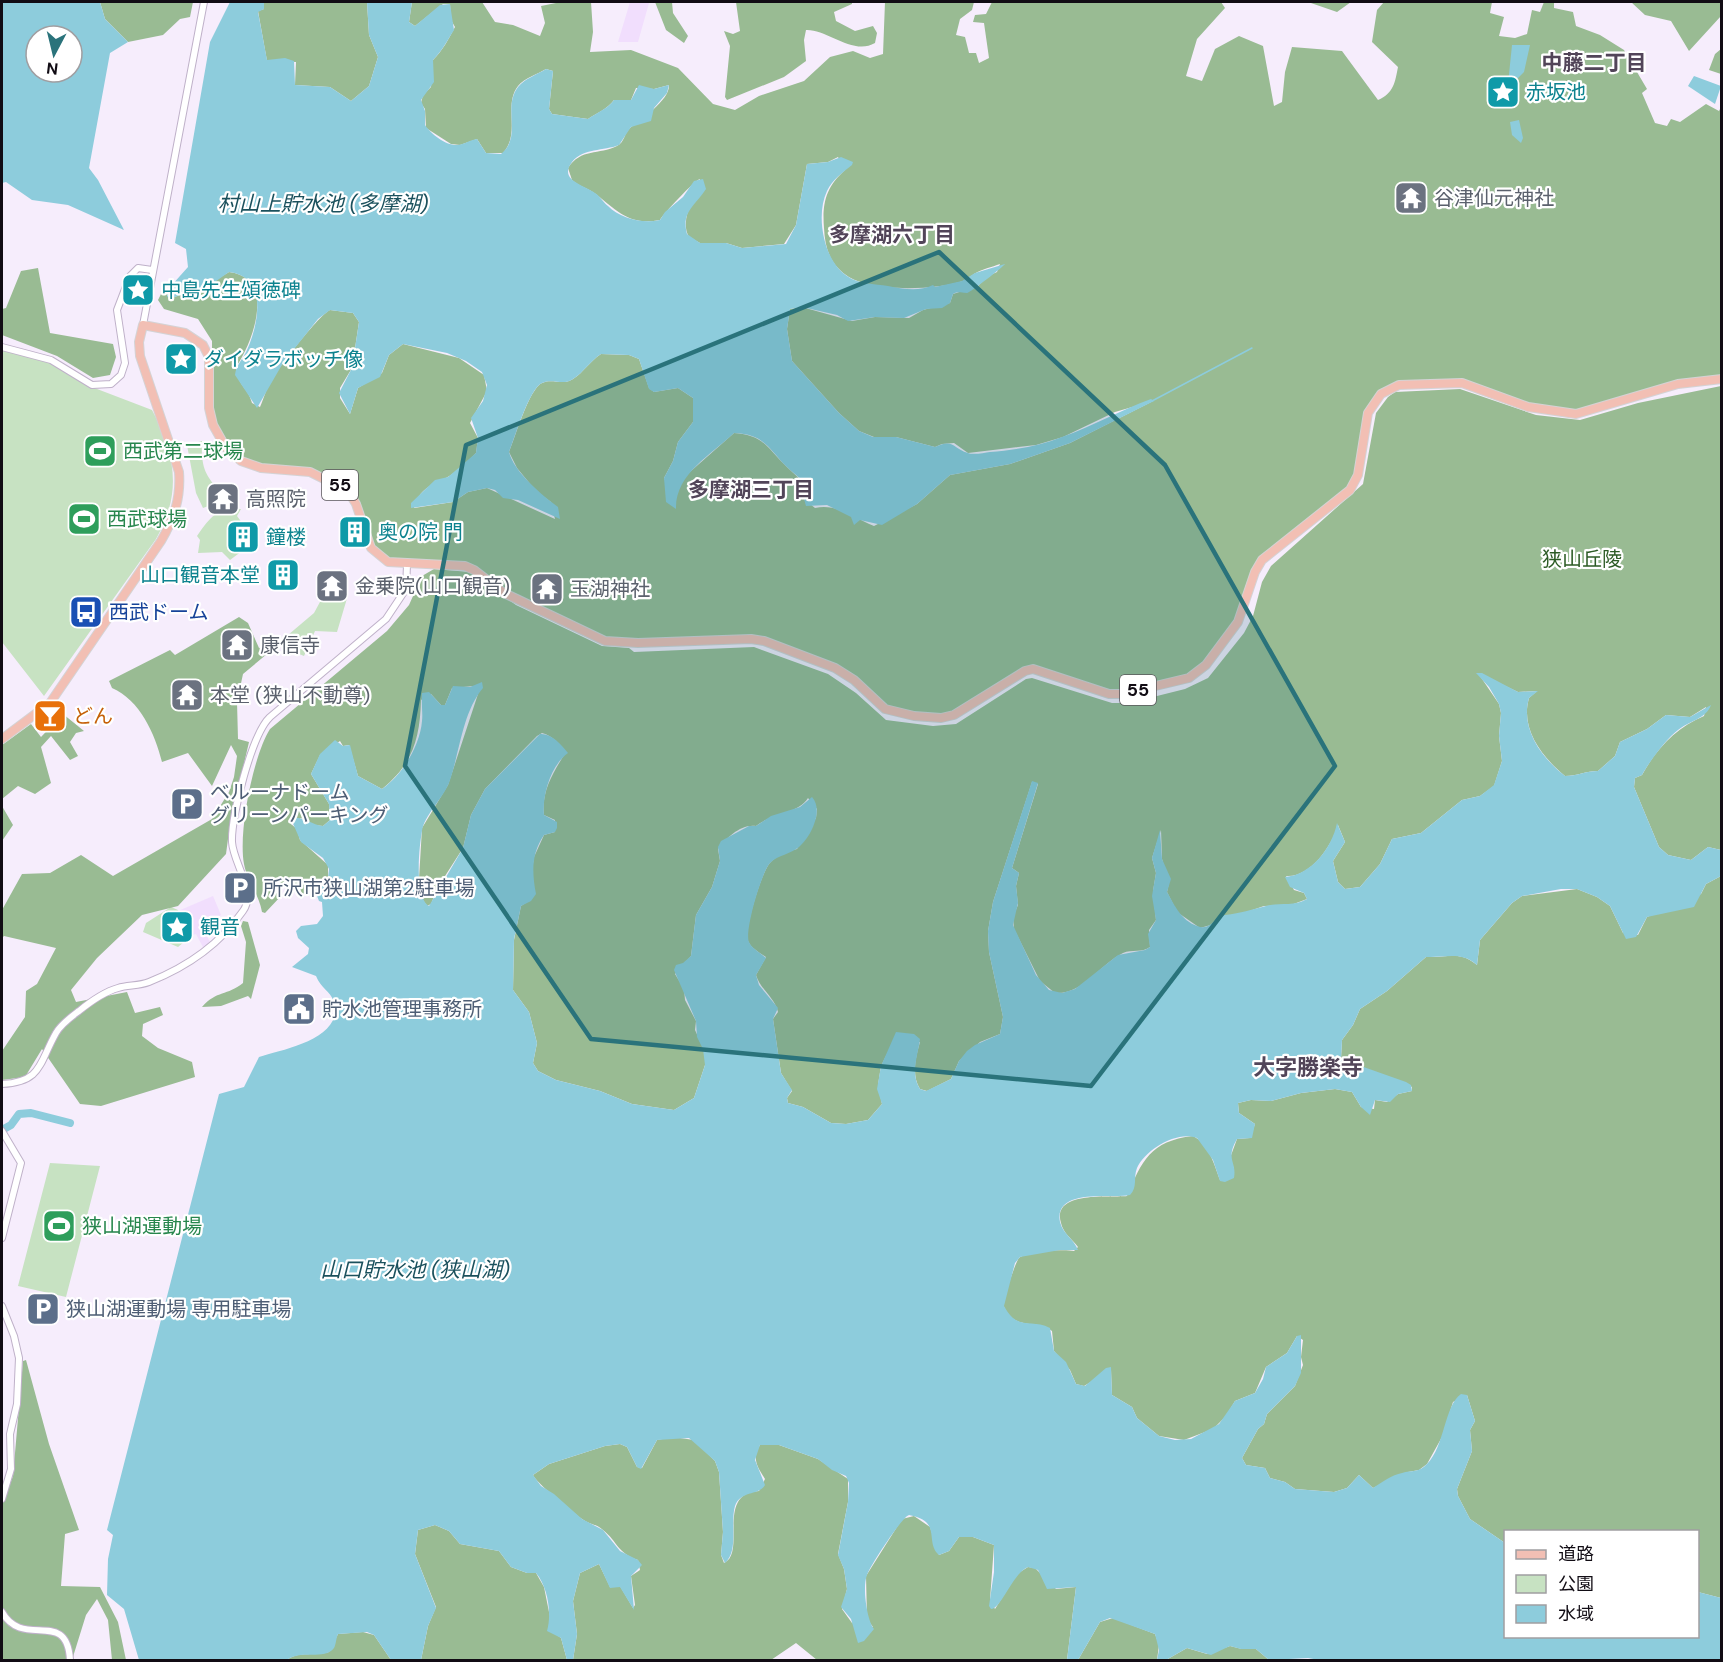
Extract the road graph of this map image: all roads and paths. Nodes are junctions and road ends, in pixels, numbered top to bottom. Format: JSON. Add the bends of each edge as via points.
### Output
{"nodes":[{"id":1,"x":204,"y":2,"type":"edge"},
{"id":2,"x":152,"y":270,"type":"junction"},
{"id":3,"x":142,"y":325,"type":"junction"},
{"id":4,"x":2,"y":347,"type":"edge"},
{"id":5,"x":1722,"y":379,"type":"edge"},
{"id":6,"x":407,"y":565,"type":"junction"},
{"id":7,"x":2,"y":739,"type":"edge"},
{"id":8,"x":2,"y":1084,"type":"edge"},
{"id":9,"x":2,"y":1133,"type":"edge"},
{"id":10,"x":2,"y":1238,"type":"edge"},
{"id":11,"x":2,"y":1306,"type":"edge"},
{"id":12,"x":2,"y":1499,"type":"edge"},
{"id":13,"x":2,"y":1612,"type":"edge"},
{"id":14,"x":70,"y":1660,"type":"edge"}],
"edges":[{"from":1,"to":2,"type":"street"},
{"from":2,"to":3,"type":"street"},
{"from":2,"to":4,"type":"street","via":[[134,271],[118,306],[116,319],[125,363],[121,375],[111,384],[92,385],[51,360]]},
{"from":3,"to":6,"type":"main road","number":"55","via":[[185,333],[203,345],[209,357],[210,416],[226,448],[248,465],[310,472],[340,485],[353,497],[370,548],[388,562]]},
{"from":3,"to":7,"type":"main road","via":[[140,356],[179,472],[179,497],[173,518],[50,703]]},
{"from":5,"to":6,"type":"main road","number":"55","via":[[1678,384],[1576,414],[1528,407],[1462,383],[1412,384],[1389,389],[1380,394],[1368,413],[1358,475],[1350,490],[1262,561],[1238,621],[1206,665],[1189,678],[1122,694],[1102,693],[1033,669],[1011,677],[954,715],[930,718],[902,714],[881,707],[854,680],[835,668],[764,641],[605,641],[504,593],[465,566]]},
{"from":6,"to":8,"type":"street","via":[[406,589],[387,619],[270,717],[257,733],[232,835],[233,851],[248,896],[243,912],[201,955],[149,982],[117,988],[87,1005],[58,1029],[35,1074],[23,1081]]},
{"from":9,"to":10,"type":"street","via":[[21,1163]]},
{"from":11,"to":12,"type":"street","via":[[19,1358],[17,1404],[10,1434],[11,1469]]},
{"from":13,"to":14,"type":"street","via":[[11,1623],[30,1631],[59,1632],[67,1644]]}]}
